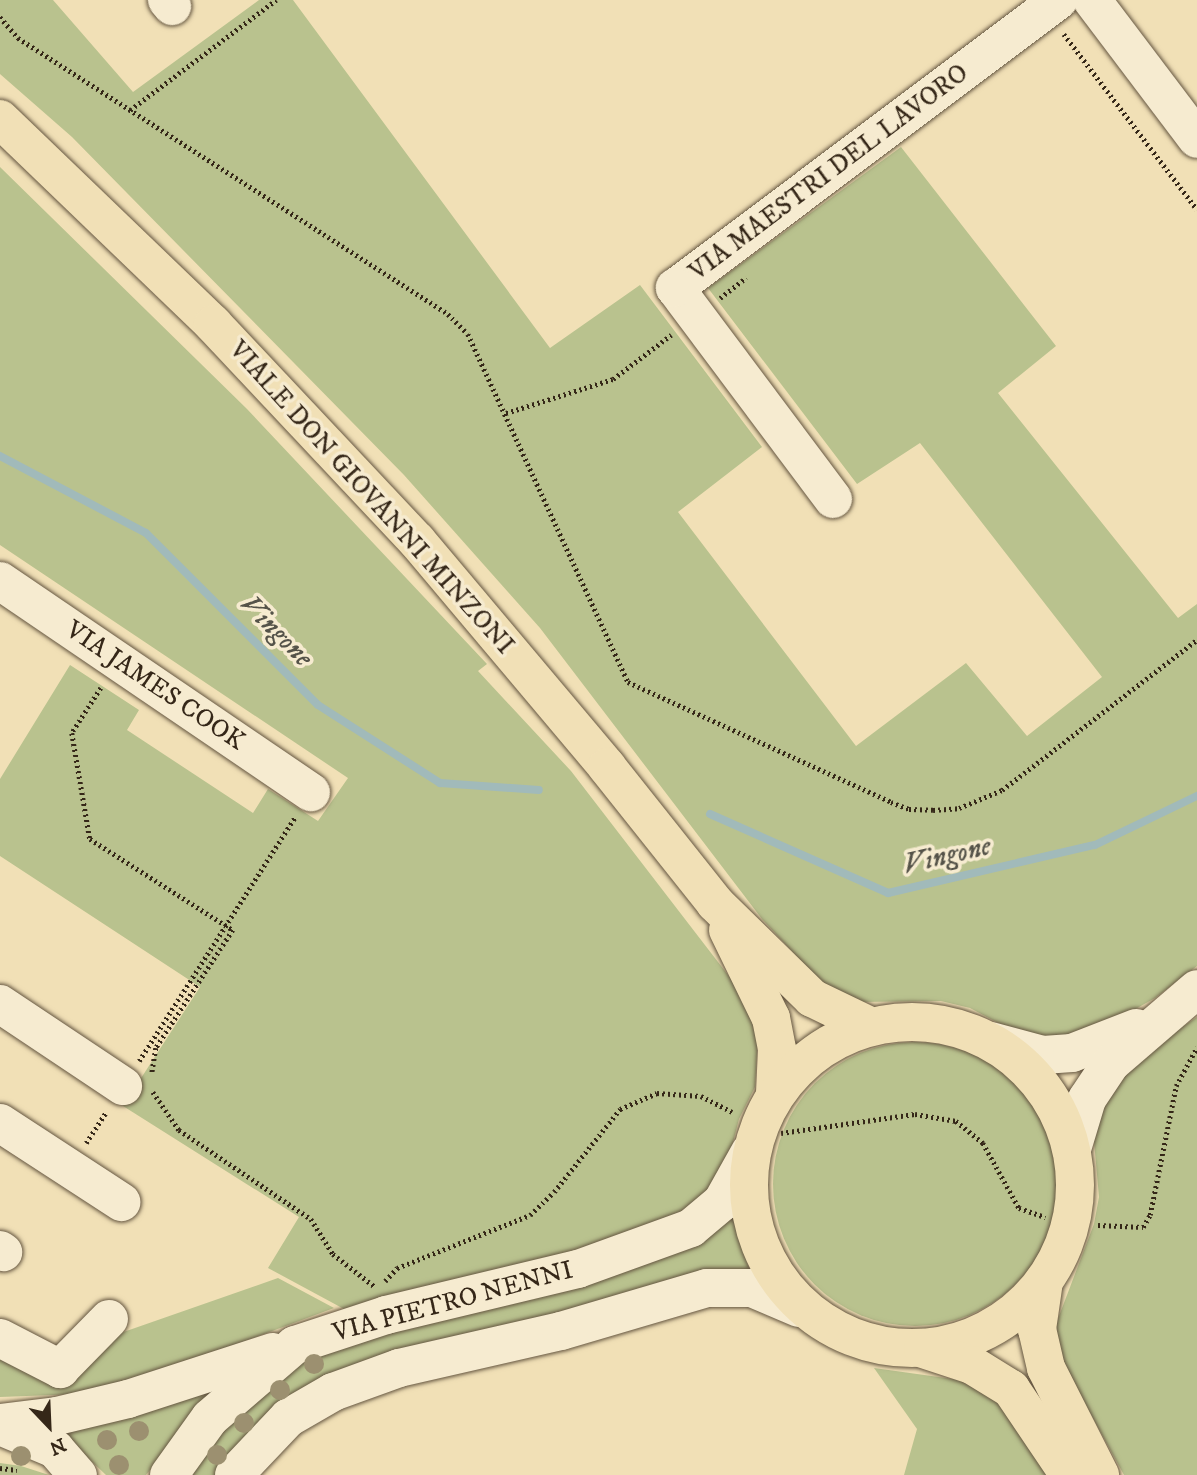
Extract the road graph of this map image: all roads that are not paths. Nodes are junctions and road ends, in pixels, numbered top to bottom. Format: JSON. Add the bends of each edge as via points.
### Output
{"nodes":[{"id":1,"x":1092,"y":0,"type":"edge"},
{"id":2,"x":1053,"y":5,"type":"edge"},
{"id":3,"x":0,"y":119,"type":"edge"},
{"id":4,"x":1197,"y":139,"type":"edge"},
{"id":5,"x":833,"y":499,"type":"dead end"},
{"id":6,"x":0,"y":581,"type":"edge"},
{"id":7,"x":311,"y":792,"type":"road end"},
{"id":8,"x":715,"y":903,"type":"junction"},
{"id":9,"x":1197,"y":989,"type":"edge"},
{"id":10,"x":0,"y":1004,"type":"edge"},
{"id":11,"x":1160,"y":1017,"type":"junction"},
{"id":12,"x":870,"y":1026,"type":"junction"},
{"id":13,"x":991,"y":1041,"type":"junction"},
{"id":14,"x":122,"y":1086,"type":"road end"},
{"id":15,"x":775,"y":1094,"type":"junction"},
{"id":16,"x":0,"y":1123,"type":"edge"},
{"id":17,"x":766,"y":1143,"type":"junction"},
{"id":18,"x":1072,"y":1149,"type":"junction"},
{"id":19,"x":121,"y":1202,"type":"dead end"},
{"id":20,"x":1044,"y":1281,"type":"junction"},
{"id":21,"x":799,"y":1308,"type":"junction"},
{"id":22,"x":109,"y":1319,"type":"dead end"},
{"id":23,"x":0,"y":1338,"type":"edge"},
{"id":24,"x":295,"y":1345,"type":"junction"},
{"id":25,"x":921,"y":1349,"type":"junction"},
{"id":26,"x":0,"y":1425,"type":"edge"},
{"id":27,"x":78,"y":1475,"type":"edge"},
{"id":28,"x":169,"y":1475,"type":"edge"},
{"id":29,"x":233,"y":1475,"type":"edge"},
{"id":30,"x":1069,"y":1475,"type":"edge"},
{"id":31,"x":1100,"y":1475,"type":"edge"}],
"edges":[{"from":1,"to":4,"type":"street"},
{"from":2,"to":5,"type":"street","name":"VIA MAESTRI DEL LAVORO","via":[[675,288]]},
{"from":3,"to":8,"type":"main road","name":"VIALE DON GIOVANNI MINZONI","via":[[213,324],[417,541]]},
{"from":6,"to":7,"type":"street","name":"VIA JAMES COOK"},
{"from":8,"to":12,"type":"main road","name":"VIALE DON GIOVANNI MINZONI","via":[[812,998]]},
{"from":8,"to":15,"type":"main road","name":"VIALE DON GIOVANNI MINZONI","via":[[771,1018],[777,1049]]},
{"from":9,"to":11,"type":"street"},
{"from":10,"to":14,"type":"street"},
{"from":11,"to":13,"type":"street","via":[[1072,1053],[1043,1055]]},
{"from":11,"to":18,"type":"street","via":[[1111,1063],[1087,1099]]},
{"from":12,"to":13,"type":"main road","via":[[932,1022]]},
{"from":12,"to":15,"type":"main road","via":[[817,1051]]},
{"from":13,"to":18,"type":"main road","via":[[1028,1069],[1049,1097]]},
{"from":15,"to":17,"type":"main road"},
{"from":16,"to":19,"type":"street"},
{"from":17,"to":21,"type":"main road","via":[[749,1209],[766,1262]]},
{"from":17,"to":24,"type":"street","name":"VIA PIETRO NENNI","via":[[722,1202],[691,1228],[578,1269],[386,1315]]},
{"from":18,"to":20,"type":"main road","via":[[1075,1195],[1068,1229]]},
{"from":20,"to":25,"type":"main road","via":[[1010,1316],[968,1339]]},
{"from":20,"to":31,"type":"main road","via":[[1037,1329],[1046,1368]]},
{"from":21,"to":25,"type":"main road","via":[[869,1344]]},
{"from":21,"to":29,"type":"street","name":"VIA PIETRO NENNI","via":[[752,1288],[707,1288],[561,1331],[399,1368],[333,1392],[288,1418]]},
{"from":22,"to":23,"type":"street","via":[[60,1369]]},
{"from":24,"to":26,"type":"street","via":[[128,1399]]},
{"from":24,"to":28,"type":"street","name":"VIA PIETRO NENNI","via":[[210,1418]]},
{"from":25,"to":30,"type":"main road","via":[[972,1364],[1012,1389]]},
{"from":26,"to":27,"type":"street","via":[[54,1449]]}]}
